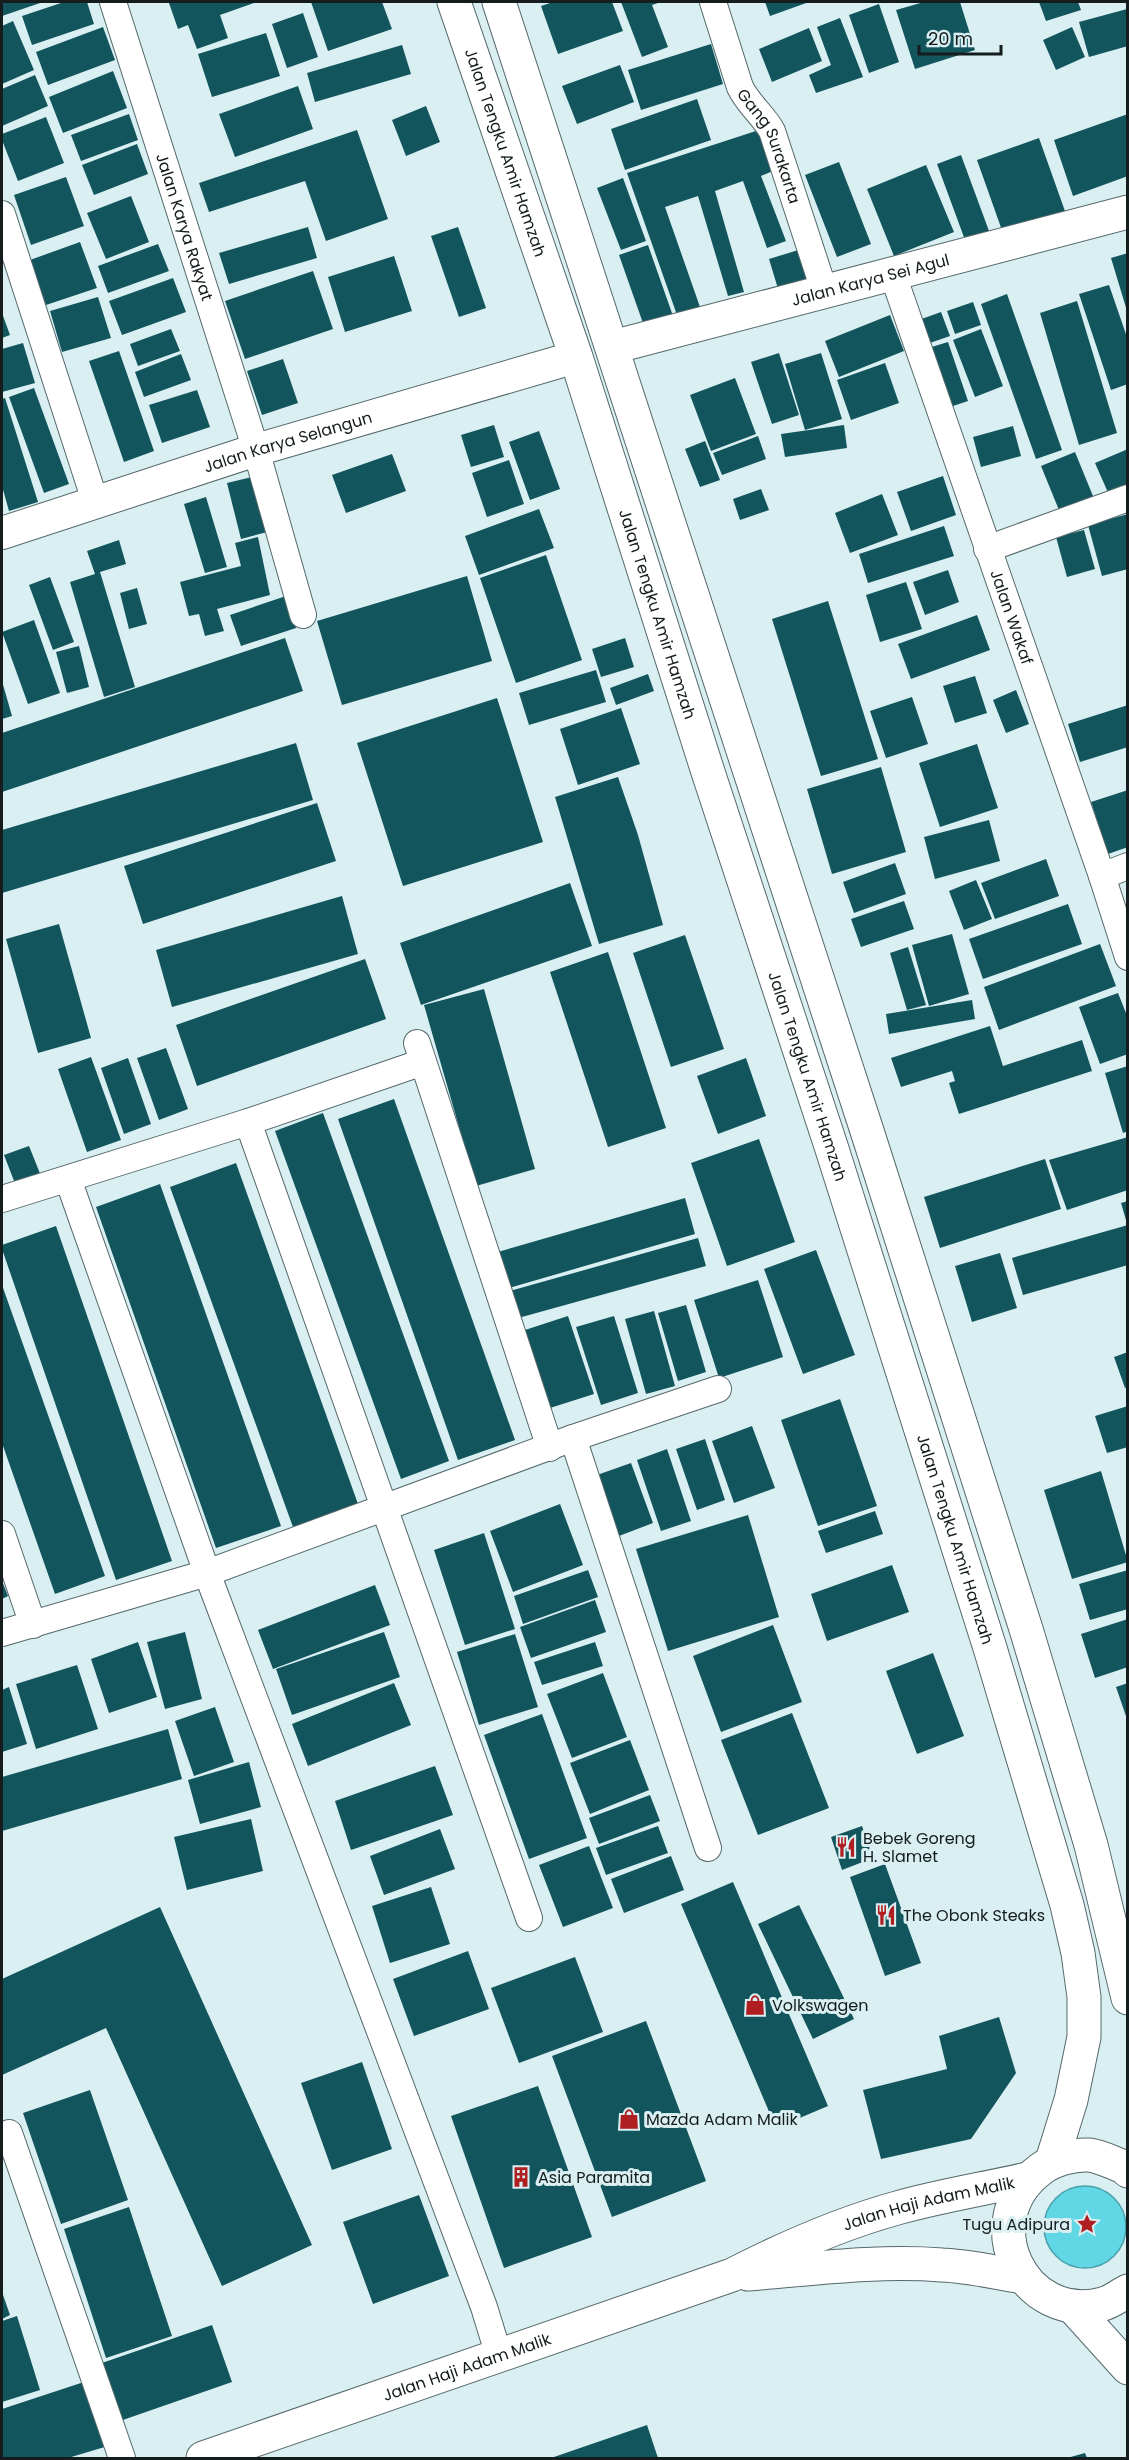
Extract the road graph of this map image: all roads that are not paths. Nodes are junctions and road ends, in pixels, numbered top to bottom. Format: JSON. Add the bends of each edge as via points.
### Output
{"nodes":[{"id":1,"x":113,"y":2,"type":"edge"},
{"id":2,"x":454,"y":2,"type":"edge"},
{"id":3,"x":500,"y":2,"type":"edge"},
{"id":4,"x":713,"y":2,"type":"edge"},
{"id":5,"x":1128,"y":212,"type":"edge"},
{"id":6,"x":2,"y":214,"type":"edge"},
{"id":7,"x":893,"y":275,"type":"junction"},
{"id":8,"x":825,"y":293,"type":"junction"},
{"id":9,"x":613,"y":347,"type":"junction"},
{"id":10,"x":576,"y":357,"type":"junction"},
{"id":11,"x":256,"y":450,"type":"junction"},
{"id":12,"x":1128,"y":498,"type":"edge"},
{"id":13,"x":95,"y":501,"type":"junction"},
{"id":14,"x":2,"y":533,"type":"edge"},
{"id":15,"x":987,"y":549,"type":"junction"},
{"id":16,"x":303,"y":615,"type":"dead end"},
{"id":17,"x":1128,"y":866,"type":"edge"},
{"id":18,"x":1102,"y":876,"type":"junction"},
{"id":19,"x":1128,"y":957,"type":"edge"},
{"id":20,"x":248,"y":1122,"type":"junction"},
{"id":21,"x":868,"y":1134,"type":"junction"},
{"id":22,"x":831,"y":1146,"type":"junction"},
{"id":23,"x":68,"y":1179,"type":"junction"},
{"id":24,"x":2,"y":1199,"type":"edge"},
{"id":25,"x":718,"y":1389,"type":"dead end"},
{"id":26,"x":573,"y":1438,"type":"junction"},
{"id":27,"x":550,"y":1448,"type":"junction"},
{"id":28,"x":383,"y":1510,"type":"junction"},
{"id":29,"x":2,"y":1534,"type":"edge"},
{"id":30,"x":207,"y":1573,"type":"junction"},
{"id":31,"x":33,"y":1624,"type":"junction"},
{"id":32,"x":2,"y":1633,"type":"edge"},
{"id":33,"x":708,"y":1848,"type":"dead end"},
{"id":34,"x":529,"y":1918,"type":"dead end"},
{"id":35,"x":1128,"y":1998,"type":"edge"},
{"id":36,"x":9,"y":2133,"type":"dead end"},
{"id":37,"x":1039,"y":2170,"type":"junction"},
{"id":38,"x":1128,"y":2171,"type":"edge"},
{"id":39,"x":732,"y":2275,"type":"junction"},
{"id":40,"x":1024,"y":2277,"type":"junction"},
{"id":41,"x":1128,"y":2291,"type":"edge"},
{"id":42,"x":1072,"y":2306,"type":"junction"},
{"id":43,"x":500,"y":2356,"type":"junction"},
{"id":44,"x":1128,"y":2368,"type":"edge"},
{"id":45,"x":122,"y":2458,"type":"edge"},
{"id":46,"x":203,"y":2458,"type":"edge"}],
"edges":[{"from":1,"to":11,"type":"street","name":"Jalan Karya Rakyat"},
{"from":2,"to":10,"type":"main road","name":"Jalan Tengku Amir Hamzah"},
{"from":3,"to":9,"type":"main road"},
{"from":4,"to":8,"type":"street","name":"Gang Surakarta","via":[[740,87],[772,131]]},
{"from":5,"to":7,"type":"main road","name":"Jalan Karya Sei Agul"},
{"from":6,"to":13,"type":"street"},
{"from":7,"to":8,"type":"main road","name":"Jalan Karya Sei Agul"},
{"from":7,"to":15,"type":"street","name":"Jalan Wakaf"},
{"from":8,"to":9,"type":"main road","name":"Jalan Karya Sei Agul"},
{"from":9,"to":21,"type":"main road"},
{"from":10,"to":11,"type":"street","name":"Jalan Karya Selangun"},
{"from":10,"to":22,"type":"main road","name":"Jalan Tengku Amir Hamzah"},
{"from":11,"to":13,"type":"street","name":"Jalan Karya Selangun"},
{"from":11,"to":16,"type":"street","name":"Jalan Karya Rakyat"},
{"from":12,"to":15,"type":"street"},
{"from":13,"to":14,"type":"street","name":"Jalan Karya Selangun"},
{"from":15,"to":18,"type":"street","name":"Jalan Wakaf"},
{"from":17,"to":18,"type":"street"},
{"from":18,"to":19,"type":"street","name":"Jalan Wakaf"},
{"from":20,"to":23,"type":"street"},
{"from":20,"to":27,"type":"street","via":[[420,1053]]},
{"from":20,"to":28,"type":"street"},
{"from":21,"to":22,"type":"main road"},
{"from":21,"to":35,"type":"main road","via":[[1026,1629],[1090,1845]]},
{"from":22,"to":37,"type":"main road","name":"Jalan Tengku Amir Hamzah","via":[[990,1647],[1078,1953],[1084,2037],[1071,2100]]},
{"from":23,"to":24,"type":"street"},
{"from":23,"to":30,"type":"street"},
{"from":25,"to":26,"type":"street"},
{"from":26,"to":27,"type":"street"},
{"from":26,"to":33,"type":"street"},
{"from":27,"to":28,"type":"street"},
{"from":28,"to":30,"type":"street"},
{"from":28,"to":34,"type":"street"},
{"from":29,"to":31,"type":"street"},
{"from":30,"to":31,"type":"street"},
{"from":30,"to":43,"type":"street"},
{"from":31,"to":32,"type":"street"},
{"from":36,"to":45,"type":"street"},
{"from":37,"to":38,"type":"main road","name":"Jalan Haji Adam Malik","via":[[1089,2155]]},
{"from":37,"to":39,"type":"main road","name":"Jalan Haji Adam Malik","via":[[897,2208],[788,2247]]},
{"from":37,"to":40,"type":"main road","name":"Jalan Tengku Amir Hamzah","via":[[1013,2202],[1007,2228],[1011,2254]]},
{"from":39,"to":40,"type":"main road","name":"Jalan Haji Adam Malik","via":[[899,2264],[943,2265]]},
{"from":39,"to":43,"type":"main road","name":"Jalan Haji Adam Malik"},
{"from":40,"to":42,"type":"main road","via":[[1045,2296]]},
{"from":41,"to":42,"type":"main road","via":[[1103,2304]]},
{"from":42,"to":44,"type":"main road"},
{"from":43,"to":46,"type":"main road","name":"Jalan Haji Adam Malik"}]}
